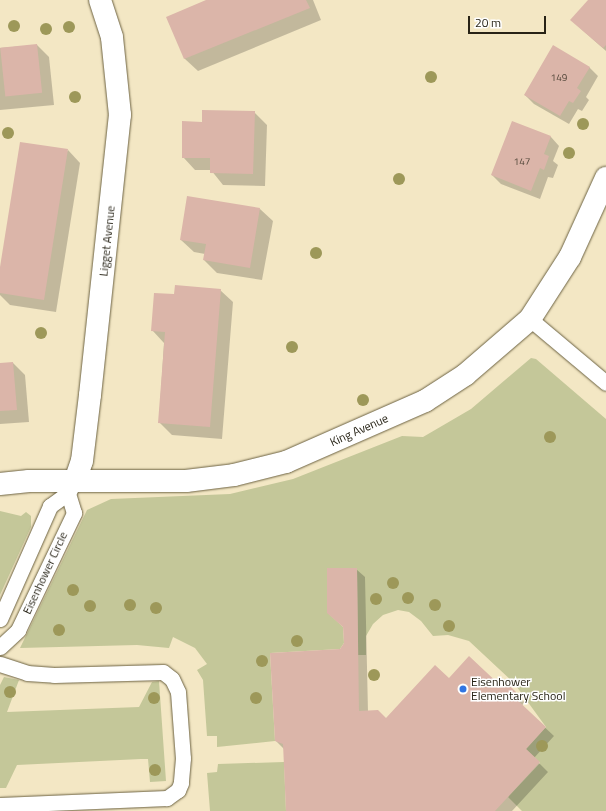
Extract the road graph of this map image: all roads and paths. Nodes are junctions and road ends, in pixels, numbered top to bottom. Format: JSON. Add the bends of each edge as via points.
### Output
{"nodes":[{"id":1,"x":100,"y":0,"type":"edge"},
{"id":2,"x":606,"y":178,"type":"edge"},
{"id":3,"x":530,"y":320,"type":"junction"},
{"id":4,"x":606,"y":383,"type":"edge"},
{"id":5,"x":0,"y":484,"type":"edge"},
{"id":6,"x":71,"y":487,"type":"junction"},
{"id":7,"x":0,"y":619,"type":"edge"},
{"id":8,"x":0,"y":640,"type":"edge"},
{"id":9,"x":0,"y":646,"type":"edge"},
{"id":10,"x":0,"y":664,"type":"edge"},
{"id":11,"x":0,"y":805,"type":"edge"}],
"edges":[{"from":1,"to":6,"type":"street","name":"Ligget Avenue","via":[[112,37],[120,115],[82,461]]},
{"from":2,"to":3,"type":"street","name":"King Avenue","via":[[570,257]]},
{"from":3,"to":4,"type":"lane"},
{"from":3,"to":6,"type":"street","name":"King Avenue","via":[[483,361],[425,401],[286,462],[234,475],[186,481]]},
{"from":5,"to":6,"type":"street","name":"King Avenue"},
{"from":6,"to":7,"type":"lane","name":"Eisenhower Circle","via":[[50,506]]},
{"from":6,"to":9,"type":"lane","name":"Eisenhower Circle","via":[[74,513],[18,630]]},
{"from":8,"to":9,"type":"lane","name":"Eisenhower Circle"},
{"from":10,"to":11,"type":"lane","via":[[27,673],[54,675],[163,672],[172,679],[178,692],[183,772],[178,790],[167,798]]}]}
